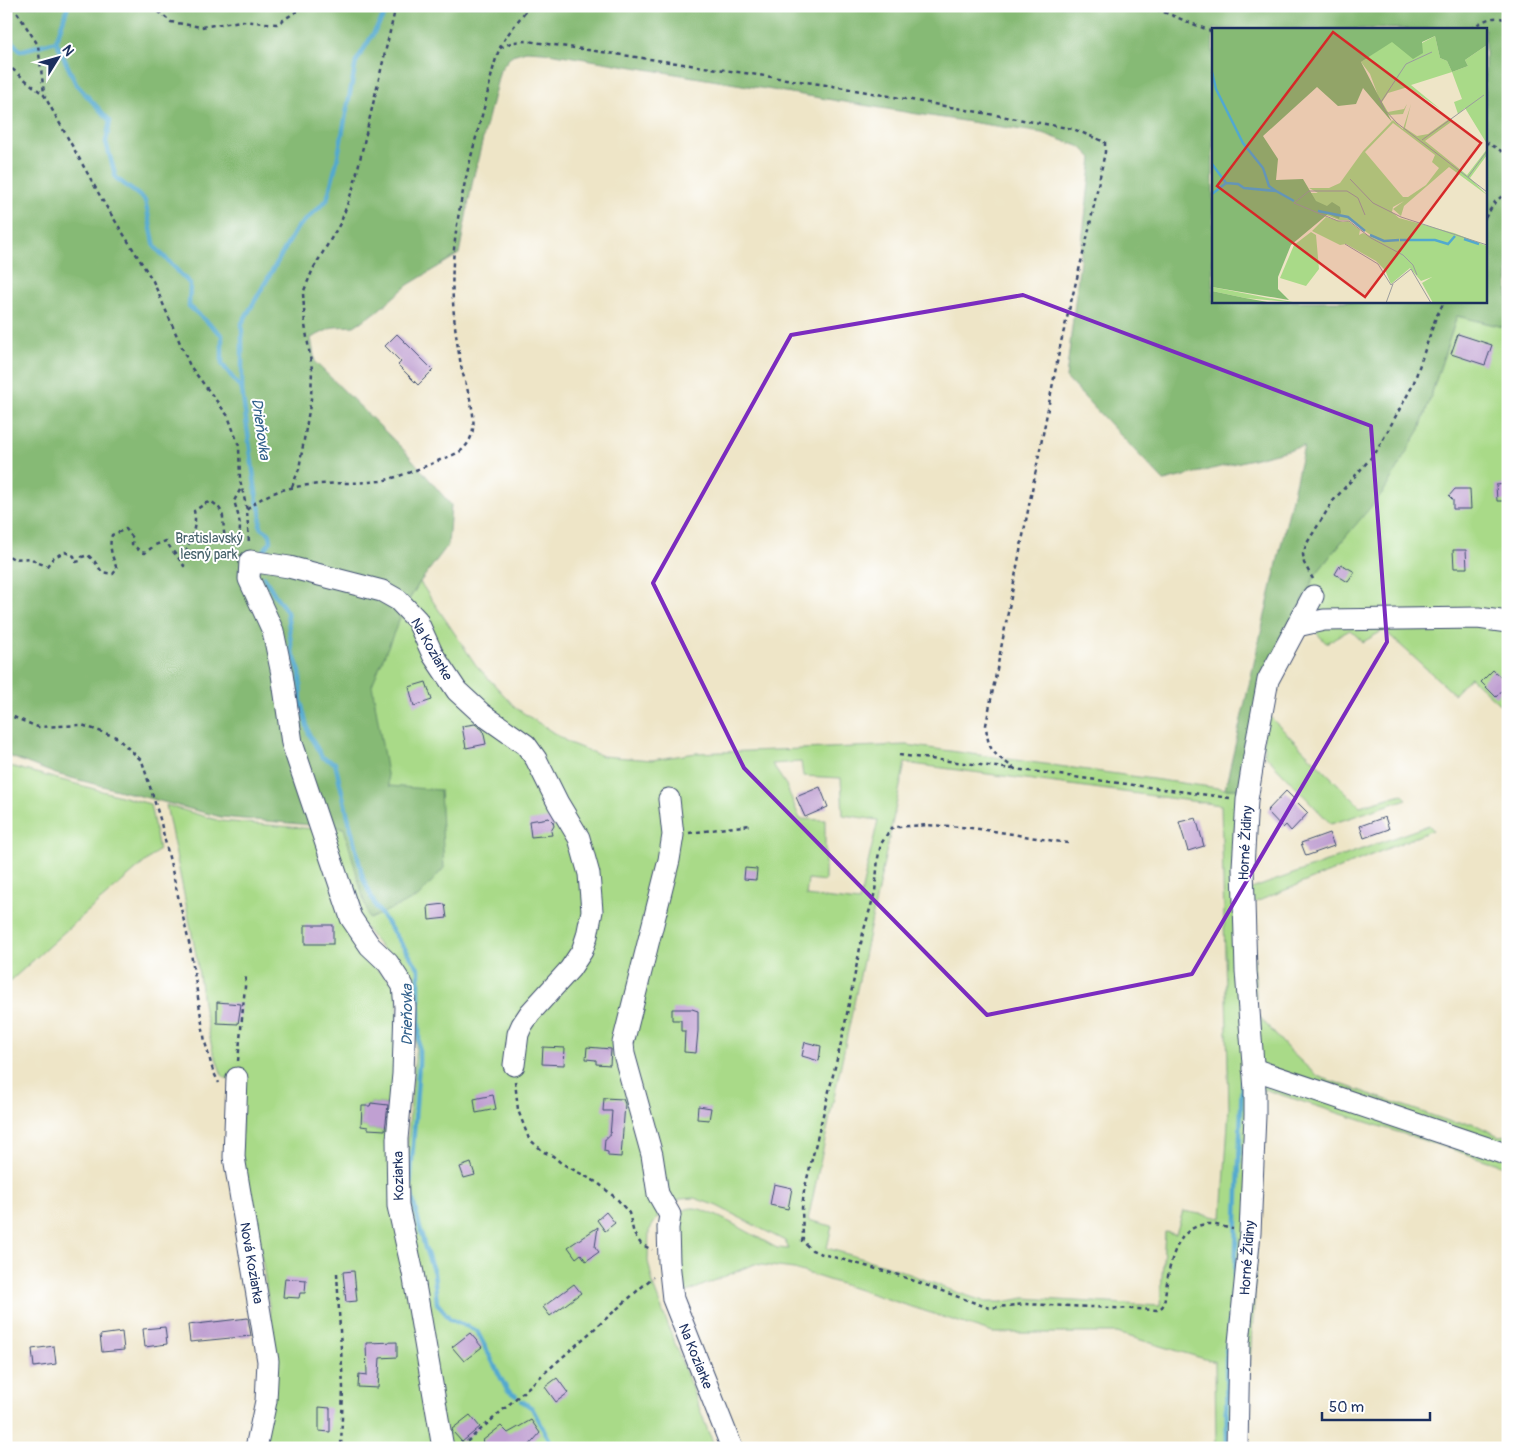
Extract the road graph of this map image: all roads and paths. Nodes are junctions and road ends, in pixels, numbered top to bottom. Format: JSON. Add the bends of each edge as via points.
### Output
{"nodes":[{"id":1,"x":13,"y":6,"type":"edge"},
{"id":2,"x":152,"y":6,"type":"edge"},
{"id":3,"x":305,"y":6,"type":"edge"},
{"id":4,"x":396,"y":6,"type":"edge"},
{"id":5,"x":529,"y":6,"type":"edge"},
{"id":6,"x":1149,"y":6,"type":"edge"},
{"id":7,"x":1508,"y":20,"type":"edge"},
{"id":8,"x":1472,"y":28,"type":"edge"},
{"id":9,"x":1212,"y":32,"type":"edge"},
{"id":10,"x":500,"y":48,"type":"junction"},
{"id":11,"x":6,"y":64,"type":"edge"},
{"id":12,"x":44,"y":95,"type":"junction"},
{"id":13,"x":1486,"y":143,"type":"edge"},
{"id":14,"x":1508,"y":155,"type":"edge"},
{"id":15,"x":1508,"y":190,"type":"edge"},
{"id":16,"x":1486,"y":216,"type":"edge"},
{"id":17,"x":1445,"y":302,"type":"edge"},
{"id":18,"x":242,"y":488,"type":"junction"},
{"id":19,"x":292,"y":488,"type":"junction"},
{"id":20,"x":247,"y":510,"type":"junction"},
{"id":21,"x":6,"y":550,"type":"edge"},
{"id":22,"x":250,"y":561,"type":"junction"},
{"id":23,"x":1313,"y":596,"type":"joint"},
{"id":24,"x":1508,"y":622,"type":"edge"},
{"id":25,"x":1297,"y":626,"type":"junction"},
{"id":26,"x":6,"y":714,"type":"edge"},
{"id":27,"x":899,"y":755,"type":"dead end"},
{"id":28,"x":1015,"y":769,"type":"junction"},
{"id":29,"x":669,"y":800,"type":"dead end"},
{"id":30,"x":1247,"y":800,"type":"junction"},
{"id":31,"x":750,"y":825,"type":"dead end"},
{"id":32,"x":673,"y":835,"type":"junction"},
{"id":33,"x":1068,"y":843,"type":"dead end"},
{"id":34,"x":246,"y":976,"type":"dead end"},
{"id":35,"x":514,"y":1065,"type":"joint"},
{"id":36,"x":1253,"y":1069,"type":"junction"},
{"id":37,"x":237,"y":1078,"type":"joint"},
{"id":38,"x":235,"y":1102,"type":"junction"},
{"id":39,"x":1508,"y":1155,"type":"edge"},
{"id":40,"x":1250,"y":1233,"type":"junction"},
{"id":41,"x":669,"y":1258,"type":"junction"},
{"id":42,"x":338,"y":1272,"type":"dead end"},
{"id":43,"x":256,"y":1448,"type":"edge"},
{"id":44,"x":341,"y":1448,"type":"edge"},
{"id":45,"x":443,"y":1448,"type":"edge"},
{"id":46,"x":460,"y":1448,"type":"edge"},
{"id":47,"x":732,"y":1448,"type":"edge"},
{"id":48,"x":1237,"y":1448,"type":"edge"}],
"edges":[{"from":1,"to":12,"type":"path","via":[[38,45]]},
{"from":2,"to":3,"type":"path","via":[[171,22],[201,27],[242,21],[277,24]]},
{"from":4,"to":19,"type":"path","via":[[354,185],[342,222],[303,292],[312,369],[311,400],[299,469]]},
{"from":5,"to":10,"type":"path"},
{"from":6,"to":9,"type":"path"},
{"from":7,"to":8,"type":"path","via":[[1491,18]]},
{"from":10,"to":19,"type":"path","via":[[470,156],[454,245],[453,301],[461,367],[472,412],[470,440],[463,449],[433,464],[382,481]]},
{"from":10,"to":28,"type":"path","via":[[513,42],[527,41],[814,83],[1073,129],[1106,142],[1088,234],[1061,342],[986,725],[987,742],[994,753]]},
{"from":11,"to":12,"type":"path"},
{"from":12,"to":18,"type":"path","via":[[104,203],[153,280],[190,366],[228,416],[239,446]]},
{"from":13,"to":14,"type":"path"},
{"from":15,"to":16,"type":"path"},
{"from":17,"to":23,"type":"path","via":[[1436,317],[1413,386],[1376,452],[1333,501],[1307,543],[1304,563],[1312,576]]},
{"from":18,"to":20,"type":"path"},
{"from":18,"to":21,"type":"path","via":[[234,501],[240,524],[238,540],[230,543],[223,533],[220,508],[212,502],[206,503],[194,510],[196,527],[184,556],[184,566],[166,541],[145,553],[141,552],[132,544],[133,538],[126,529],[112,535],[117,569],[113,574],[102,572],[88,555],[76,562],[74,556],[65,552],[47,566],[31,558],[14,559]]},
{"from":19,"to":20,"type":"path","via":[[257,500]]},
{"from":20,"to":22,"type":"path"},
{"from":22,"to":35,"type":"street","name":"Na Koziarke","via":[[289,567],[382,590],[398,600],[416,620],[433,655],[457,691],[526,746],[536,759],[579,838],[589,874],[592,911],[587,936],[570,969],[522,1026]]},
{"from":22,"to":45,"type":"street","name":"Koziarka","via":[[249,579],[273,631],[292,743],[351,918],[365,940],[398,977],[404,993],[397,1139],[398,1206]]},
{"from":23,"to":25,"type":"street","name":"Horné Židiny"},
{"from":24,"to":25,"type":"street","via":[[1478,618],[1324,620]]},
{"from":25,"to":30,"type":"street","name":"Horné Židiny","via":[[1268,680]]},
{"from":26,"to":38,"type":"path","via":[[38,727],[82,725],[116,737],[142,761],[160,819],[190,947],[205,1042],[213,1071]]},
{"from":27,"to":28,"type":"path"},
{"from":28,"to":30,"type":"path"},
{"from":29,"to":32,"type":"street","name":"Na Koziarke"},
{"from":30,"to":36,"type":"street","name":"Horné Židiny","via":[[1243,867]]},
{"from":31,"to":32,"type":"path"},
{"from":32,"to":41,"type":"street","name":"Na Koziarke","via":[[623,1043],[650,1147],[658,1194],[670,1215]]},
{"from":33,"to":40,"type":"path","via":[[934,826],[891,828],[886,835],[881,844],[875,892],[863,933],[842,1039],[804,1191],[802,1241],[819,1254],[898,1274],[989,1308],[1025,1304],[1157,1310],[1164,1304],[1174,1253],[1186,1233],[1209,1224]]},
{"from":34,"to":37,"type":"path"},
{"from":35,"to":41,"type":"path","via":[[518,1110],[529,1139],[561,1163],[598,1183],[628,1213],[634,1234],[641,1244]]},
{"from":36,"to":39,"type":"street"},
{"from":36,"to":40,"type":"street","name":"Horné Židiny","via":[[1255,1107]]},
{"from":37,"to":38,"type":"street","name":"Nová Koziarka"},
{"from":38,"to":43,"type":"street","name":"Nová Koziarka","via":[[234,1157],[268,1361],[266,1402]]},
{"from":40,"to":48,"type":"street","name":"Horné Židiny","via":[[1240,1343]]},
{"from":41,"to":46,"type":"path"},
{"from":41,"to":47,"type":"street","name":"Na Koziarke","via":[[673,1299]]},
{"from":42,"to":44,"type":"path","via":[[343,1387]]}]}
